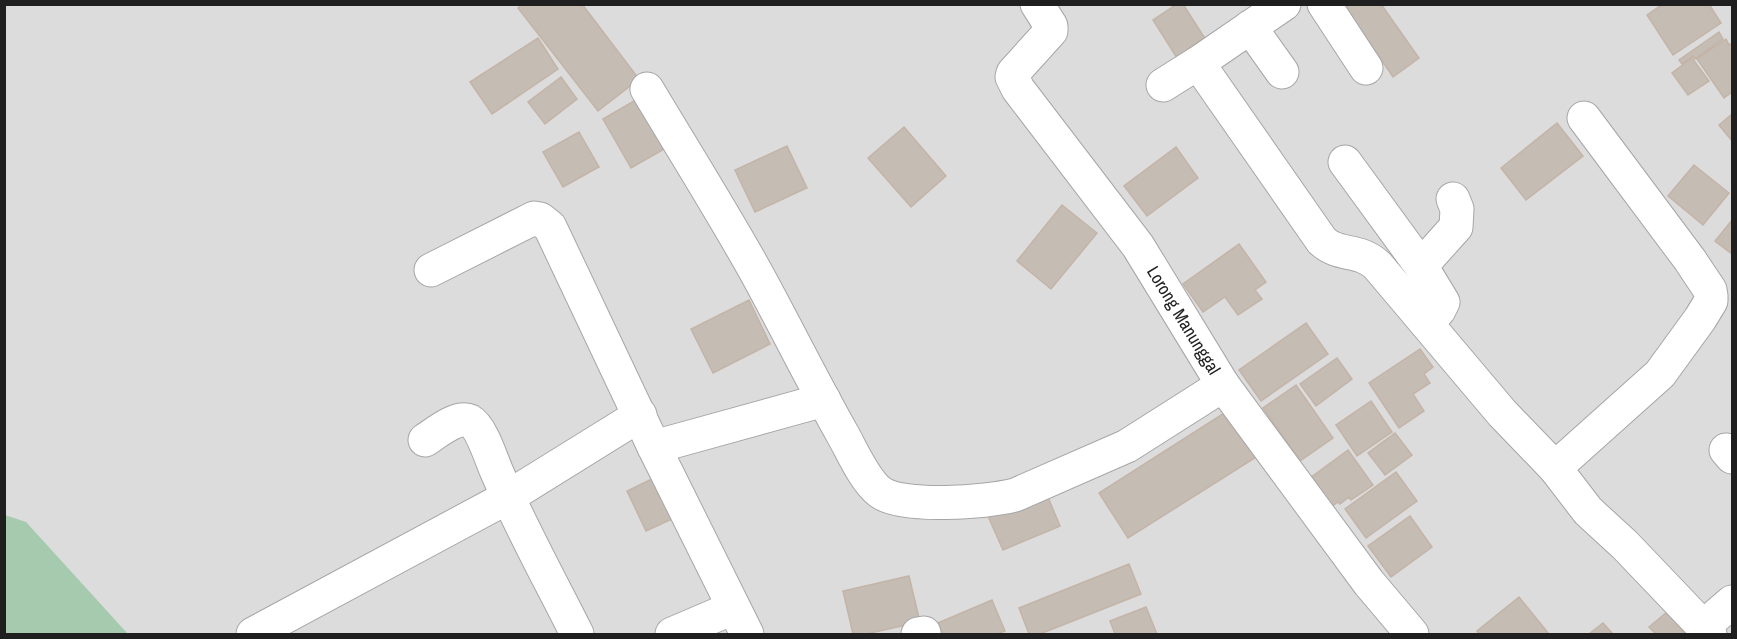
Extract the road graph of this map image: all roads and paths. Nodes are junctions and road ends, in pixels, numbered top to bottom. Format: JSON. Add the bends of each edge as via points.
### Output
{"nodes":[{"id":1,"x":1037,"y":4,"type":"edge"},
{"id":2,"x":1284,"y":4,"type":"edge"},
{"id":3,"x":1324,"y":4,"type":"edge"},
{"id":4,"x":1250,"y":27,"type":"junction"},
{"id":5,"x":1198,"y":63,"type":"junction"},
{"id":6,"x":1366,"y":68,"type":"dead end"},
{"id":7,"x":1282,"y":72,"type":"dead end"},
{"id":8,"x":1163,"y":85,"type":"dead end"},
{"id":9,"x":647,"y":89,"type":"dead end"},
{"id":10,"x":1584,"y":118,"type":"dead end"},
{"id":11,"x":1345,"y":162,"type":"dead end"},
{"id":12,"x":1453,"y":199,"type":"dead end"},
{"id":13,"x":1421,"y":266,"type":"junction"},
{"id":14,"x":431,"y":270,"type":"dead end"},
{"id":15,"x":1427,"y":324,"type":"junction"},
{"id":16,"x":1223,"y":385,"type":"junction"},
{"id":17,"x":824,"y":400,"type":"junction"},
{"id":18,"x":640,"y":416,"type":"junction"},
{"id":19,"x":425,"y":440,"type":"dead end"},
{"id":20,"x":654,"y":447,"type":"junction"},
{"id":21,"x":1555,"y":468,"type":"junction"},
{"id":22,"x":508,"y":497,"type":"junction"},
{"id":23,"x":1732,"y":602,"type":"edge"},
{"id":24,"x":740,"y":621,"type":"edge"},
{"id":25,"x":1706,"y":631,"type":"edge"},
{"id":26,"x":253,"y":634,"type":"edge"},
{"id":27,"x":577,"y":634,"type":"edge"},
{"id":28,"x":672,"y":634,"type":"edge"},
{"id":29,"x":1412,"y":634,"type":"edge"}],
"edges":[{"from":1,"to":16,"type":"street","name":"Lorong Manunggal","via":[[1051,31],[1017,67],[1014,82],[1138,246]]},
{"from":2,"to":4,"type":"street"},
{"from":3,"to":6,"type":"street"},
{"from":4,"to":5,"type":"street"},
{"from":4,"to":7,"type":"street"},
{"from":5,"to":8,"type":"street"},
{"from":5,"to":15,"type":"street","via":[[1322,241],[1334,250],[1370,258]]},
{"from":9,"to":17,"type":"street","via":[[757,274]]},
{"from":10,"to":21,"type":"street","via":[[1710,290],[1711,302],[1660,374]]},
{"from":11,"to":13,"type":"street"},
{"from":12,"to":13,"type":"street","via":[[1456,227]]},
{"from":13,"to":15,"type":"street","via":[[1443,302]]},
{"from":14,"to":18,"type":"street","via":[[534,218],[544,222],[550,227]]},
{"from":15,"to":21,"type":"street"},
{"from":16,"to":17,"type":"street","via":[[1128,446],[998,500],[942,502],[892,498],[878,491]]},
{"from":16,"to":29,"type":"street","name":"Lorong Manunggal","via":[[1369,583]]},
{"from":17,"to":20,"type":"street"},
{"from":18,"to":20,"type":"street"},
{"from":18,"to":22,"type":"street"},
{"from":19,"to":22,"type":"street","via":[[457,422],[470,421],[479,430]]},
{"from":20,"to":24,"type":"street"},
{"from":21,"to":25,"type":"street","via":[[1588,511]]},
{"from":22,"to":26,"type":"street"},
{"from":22,"to":27,"type":"street"},
{"from":23,"to":25,"type":"street"},
{"from":24,"to":28,"type":"street"}]}
